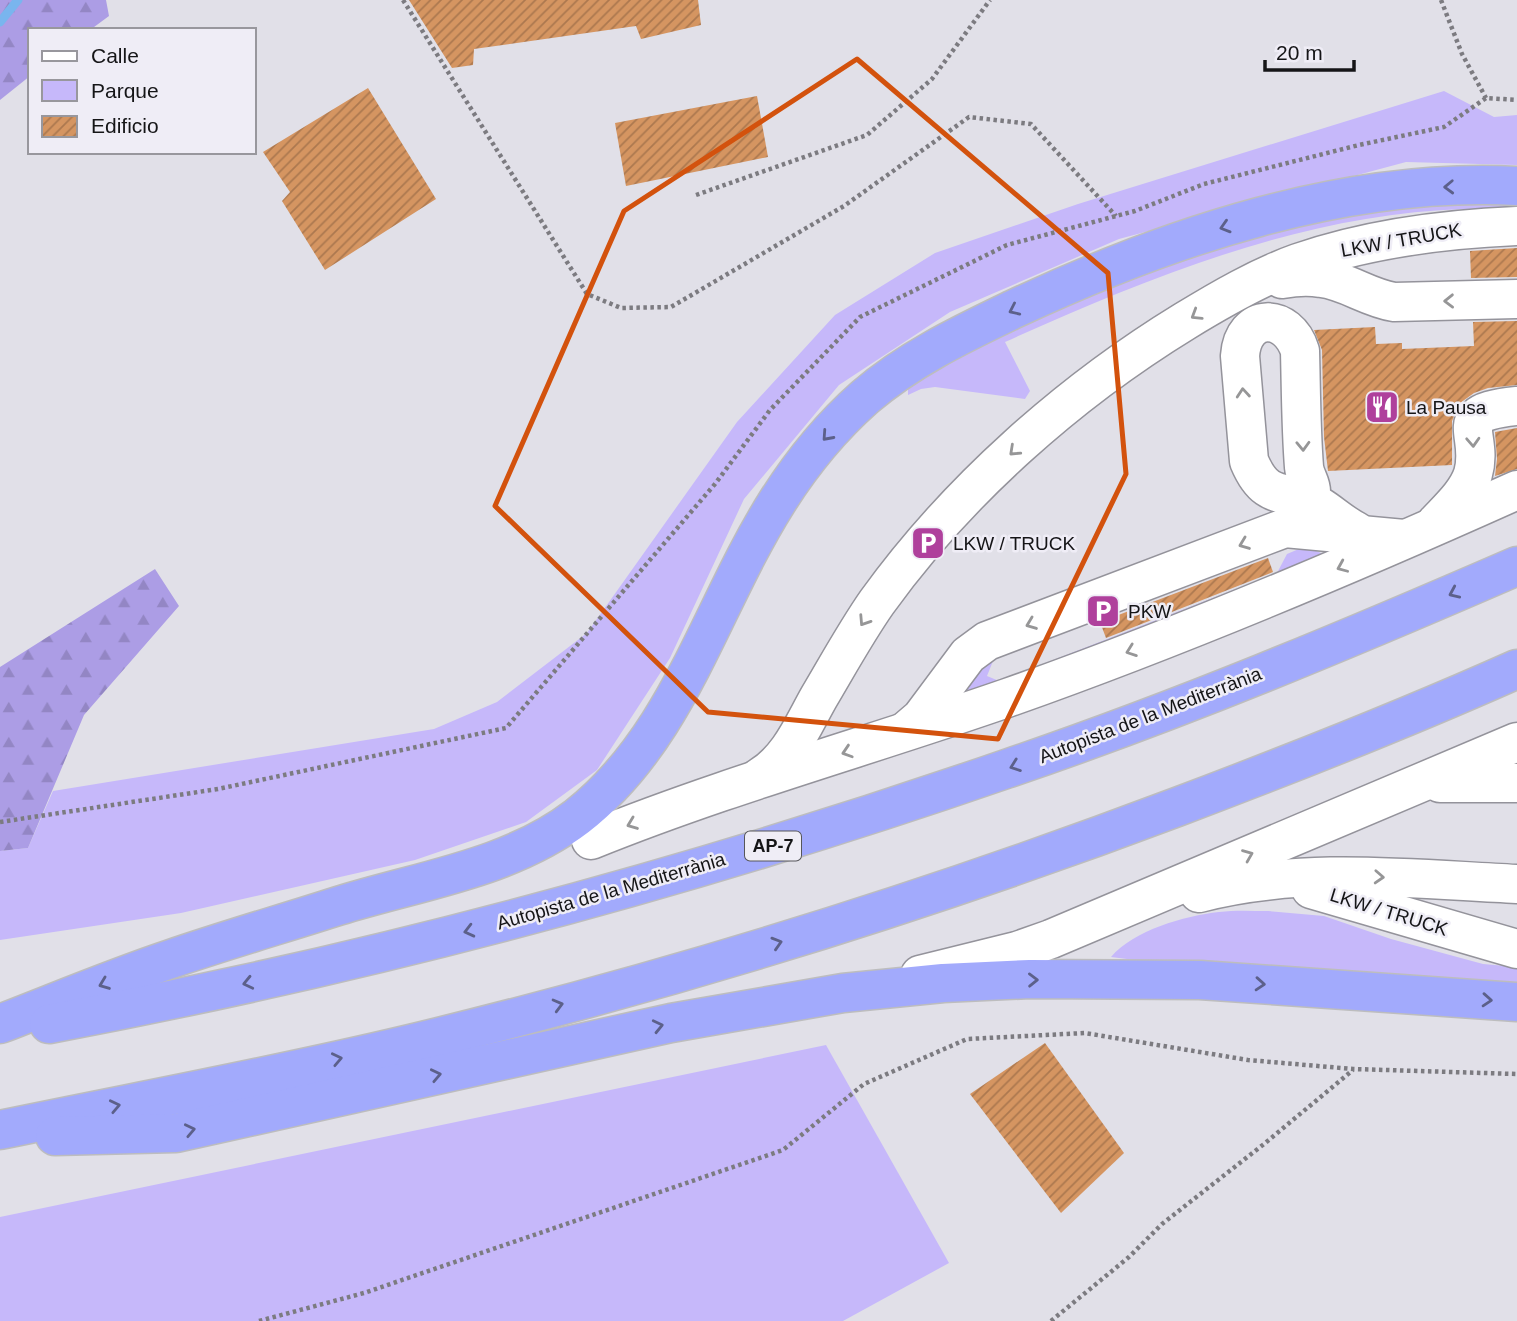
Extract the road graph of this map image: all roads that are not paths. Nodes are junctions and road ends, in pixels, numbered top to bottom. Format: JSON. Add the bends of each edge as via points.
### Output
{"nodes":[{"id":1,"x":1517,"y":186,"type":"edge"},
{"id":2,"x":1517,"y":226,"type":"edge"},
{"id":3,"x":1249,"y":285,"type":"junction"},
{"id":4,"x":1517,"y":299,"type":"edge"},
{"id":5,"x":1517,"y":406,"type":"edge"},
{"id":6,"x":1517,"y":490,"type":"edge"},
{"id":7,"x":1419,"y":534,"type":"junction"},
{"id":8,"x":1517,"y":566,"type":"edge"},
{"id":9,"x":1517,"y":669,"type":"edge"},
{"id":10,"x":900,"y":734,"type":"junction"},
{"id":11,"x":1517,"y":742,"type":"edge"},
{"id":12,"x":754,"y":781,"type":"junction"},
{"id":13,"x":1517,"y":783,"type":"edge"},
{"id":14,"x":1417,"y":786,"type":"junction"},
{"id":15,"x":591,"y":839,"type":"joint"},
{"id":16,"x":1260,"y":882,"type":"junction"},
{"id":17,"x":1517,"y":884,"type":"edge"},
{"id":18,"x":1095,"y":920,"type":"junction"},
{"id":19,"x":1517,"y":949,"type":"edge"},
{"id":20,"x":168,"y":960,"type":"junction"},
{"id":21,"x":843,"y":993,"type":"junction"},
{"id":22,"x":1517,"y":1002,"type":"edge"},
{"id":23,"x":0,"y":1024,"type":"edge"},
{"id":24,"x":0,"y":1033,"type":"edge"},
{"id":25,"x":0,"y":1130,"type":"edge"},
{"id":26,"x":0,"y":1138,"type":"edge"}],
"edges":[{"from":1,"to":20,"type":"highway","one_way":true,"via":[[1436,187],[1355,197],[1220,228],[1077,281],[928,352],[866,396],[795,475],[759,532],[666,713],[631,763],[576,817],[545,837],[474,867]]},
{"from":2,"to":3,"type":"lane","name":"LKW / TRUCK","via":[[1465,228],[1341,250]]},
{"from":4,"to":3,"type":"lane","name":"LKW / TRUCK","one_way":true,"via":[[1394,302],[1321,278]]},
{"from":3,"to":12,"type":"lane","name":"LKW / TRUCK","one_way":true,"via":[[1135,352],[1049,419],[970,494],[877,602],[789,751]]},
{"from":5,"to":7,"type":"lane","one_way":true,"via":[[1491,409],[1476,419],[1469,483]]},
{"from":6,"to":7,"type":"lane"},
{"from":7,"to":10,"type":"lane","one_way":true,"via":[[1193,629]]},
{"from":7,"to":10,"type":"lane","one_way":true,"via":[[1365,535],[1297,514],[987,641],[968,655],[921,718]]},
{"from":8,"to":24,"type":"highway","name":"Autopista de la Mediterrània","number":"AP-7","one_way":true,"via":[[1210,694],[1010,768],[805,836],[589,900],[376,954],[166,1002]]},
{"from":25,"to":9,"type":"highway","one_way":true,"via":[[405,1045],[796,937],[1058,851],[1308,758]]},
{"from":10,"to":12,"type":"lane","one_way":true},
{"from":11,"to":14,"type":"lane"},
{"from":12,"to":15,"type":"lane","one_way":true},
{"from":13,"to":14,"type":"lane","via":[[1452,781]]},
{"from":18,"to":14,"type":"lane","one_way":true},
{"from":15,"to":20,"type":"highway","via":[[438,896]]},
{"from":16,"to":17,"type":"lane","name":"LKW / TRUCK","one_way":true,"via":[[1336,875]]},
{"from":16,"to":18,"type":"lane","name":"LKW / TRUCK","via":[[1224,886]]},
{"from":16,"to":19,"type":"lane","name":"LKW / TRUCK","via":[[1324,892]]},
{"from":18,"to":21,"type":"lane","via":[[1017,951]]},
{"from":20,"to":23,"type":"highway","one_way":true},
{"from":21,"to":22,"type":"highway","one_way":true,"via":[[943,982],[1200,980]]},
{"from":26,"to":21,"type":"highway","one_way":true,"via":[[176,1133],[671,1023]]}]}
